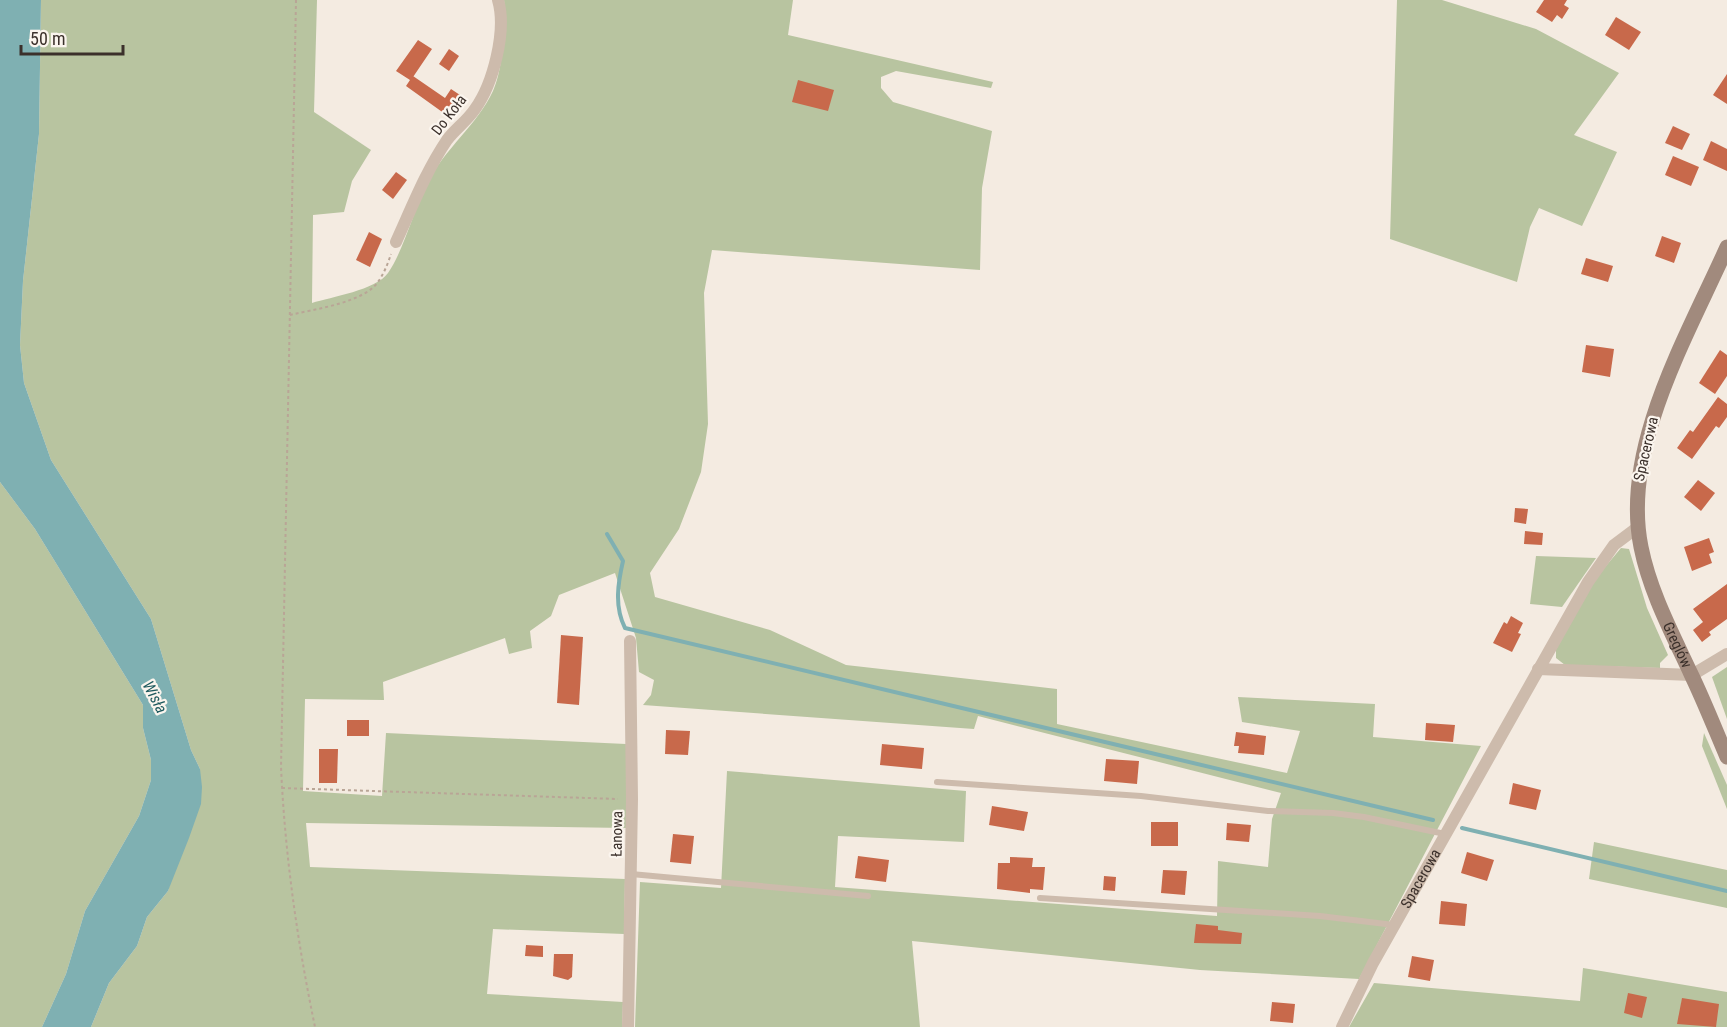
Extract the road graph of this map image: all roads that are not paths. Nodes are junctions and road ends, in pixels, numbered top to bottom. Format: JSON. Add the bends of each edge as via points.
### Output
{"nodes":[{"id":1,"x":498,"y":0,"type":"edge"},
{"id":2,"x":396,"y":242,"type":"road end"},
{"id":3,"x":1727,"y":247,"type":"edge"},
{"id":4,"x":1638,"y":527,"type":"junction"},
{"id":5,"x":630,"y":641,"type":"dead end"},
{"id":6,"x":1727,"y":654,"type":"edge"},
{"id":7,"x":1539,"y":669,"type":"junction"},
{"id":8,"x":1692,"y":675,"type":"junction"},
{"id":9,"x":1727,"y":757,"type":"edge"},
{"id":10,"x":937,"y":782,"type":"dead end"},
{"id":11,"x":1446,"y":834,"type":"junction"},
{"id":12,"x":631,"y":874,"type":"junction"},
{"id":13,"x":868,"y":896,"type":"dead end"},
{"id":14,"x":1040,"y":898,"type":"dead end"},
{"id":15,"x":1394,"y":925,"type":"junction"},
{"id":16,"x":628,"y":1027,"type":"edge"},
{"id":17,"x":1342,"y":1027,"type":"edge"}],
"edges":[{"from":1,"to":2,"type":"street","name":"Do Koła","via":[[500,21],[492,79],[475,110],[448,138],[432,165]]},
{"from":3,"to":4,"type":"street","name":"Spacerowa","via":[[1653,416],[1639,468]]},
{"from":4,"to":7,"type":"street","name":"Spacerowa","via":[[1624,536],[1588,582]]},
{"from":4,"to":8,"type":"street","name":"Greglów","via":[[1648,575]]},
{"from":5,"to":12,"type":"street","name":"Łanowa"},
{"from":6,"to":8,"type":"street"},
{"from":7,"to":8,"type":"street"},
{"from":7,"to":11,"type":"street","name":"Spacerowa"},
{"from":8,"to":9,"type":"street","name":"Greglów"},
{"from":10,"to":11,"type":"lane","via":[[1343,814]]},
{"from":11,"to":15,"type":"street","name":"Spacerowa"},
{"from":12,"to":13,"type":"lane"},
{"from":12,"to":16,"type":"street","name":"Łanowa"},
{"from":14,"to":15,"type":"lane","via":[[1320,916]]},
{"from":15,"to":17,"type":"street","name":"Spacerowa"}]}
